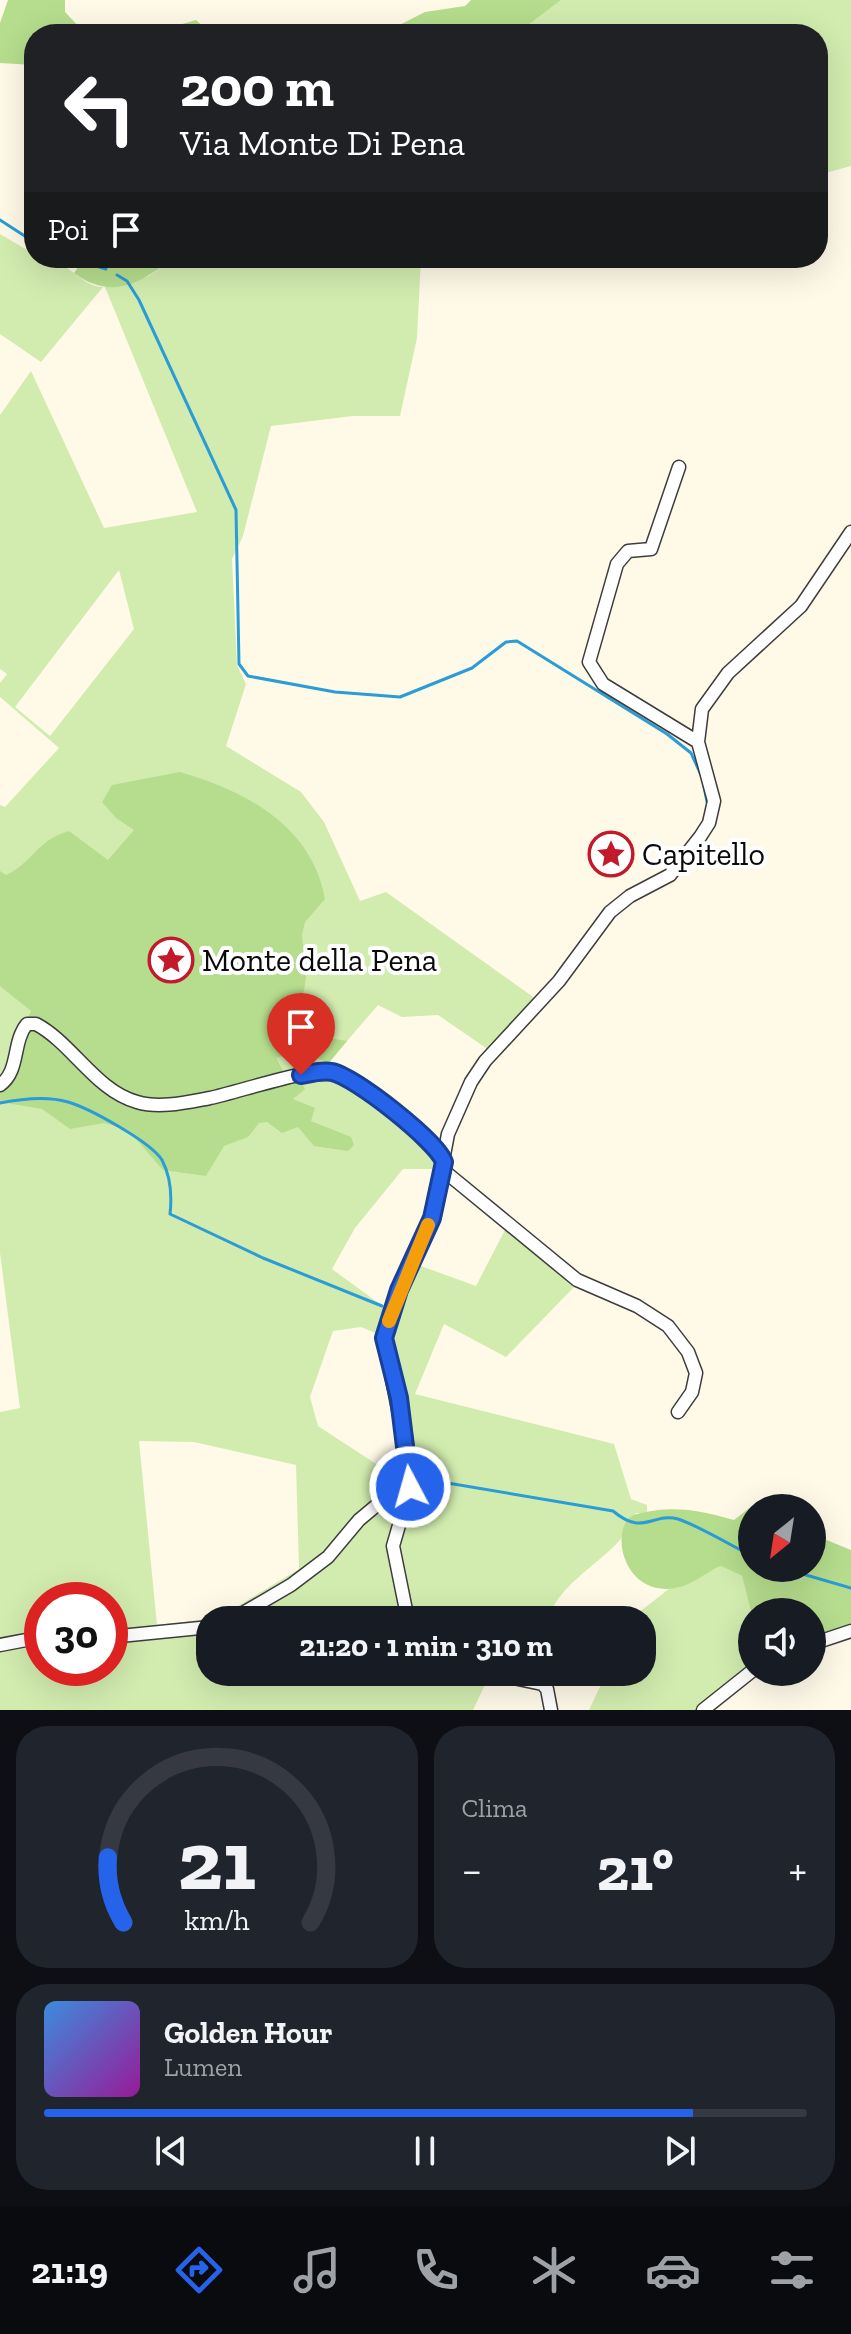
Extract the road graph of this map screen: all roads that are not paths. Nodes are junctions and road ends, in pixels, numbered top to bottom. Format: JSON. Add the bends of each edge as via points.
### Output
{"nodes":[{"id":1,"x":679,"y":467,"type":"dead end"},
{"id":2,"x":851,"y":532,"type":"edge"},
{"id":3,"x":698,"y":742,"type":"junction"},
{"id":4,"x":0,"y":1085,"type":"edge"},
{"id":5,"x":442,"y":1155,"type":"junction"},
{"id":6,"x":443,"y":1170,"type":"junction"},
{"id":7,"x":678,"y":1412,"type":"dead end"},
{"id":8,"x":408,"y":1469,"type":"junction"},
{"id":9,"x":255,"y":1606,"type":"edge"},
{"id":10,"x":405,"y":1606,"type":"edge"},
{"id":11,"x":196,"y":1628,"type":"edge"},
{"id":12,"x":851,"y":1631,"type":"edge"},
{"id":13,"x":128,"y":1635,"type":"edge"},
{"id":14,"x":826,"y":1639,"type":"edge"},
{"id":15,"x":24,"y":1640,"type":"edge"},
{"id":16,"x":0,"y":1645,"type":"edge"},
{"id":17,"x":738,"y":1682,"type":"edge"},
{"id":18,"x":544,"y":1686,"type":"edge"},
{"id":19,"x":551,"y":1710,"type":"edge"},
{"id":20,"x":703,"y":1710,"type":"edge"}],
"edges":[{"from":1,"to":3,"type":"street","via":[[651,549],[628,551],[617,564],[589,662],[603,684]]},
{"from":2,"to":3,"type":"street","via":[[801,606],[710,695],[698,725]]},
{"from":3,"to":5,"type":"street","via":[[714,801],[700,837],[670,875],[610,912],[559,981],[485,1061]]},
{"from":4,"to":5,"type":"street","via":[[12,1072],[23,1030],[36,1024],[104,1082],[138,1103],[199,1100],[332,1071],[358,1084]]},
{"from":5,"to":6,"type":"street"},
{"from":6,"to":7,"type":"street","via":[[577,1280],[668,1326],[696,1373],[692,1392]]},
{"from":6,"to":8,"type":"street","via":[[432,1218],[384,1338]]},
{"from":8,"to":9,"type":"street","via":[[402,1484],[359,1520],[328,1557]]},
{"from":8,"to":10,"type":"street","via":[[410,1487],[393,1546]]},
{"from":11,"to":13,"type":"street"},
{"from":12,"to":14,"type":"street"},
{"from":15,"to":16,"type":"street"},
{"from":17,"to":20,"type":"street"},
{"from":18,"to":19,"type":"street"}]}
